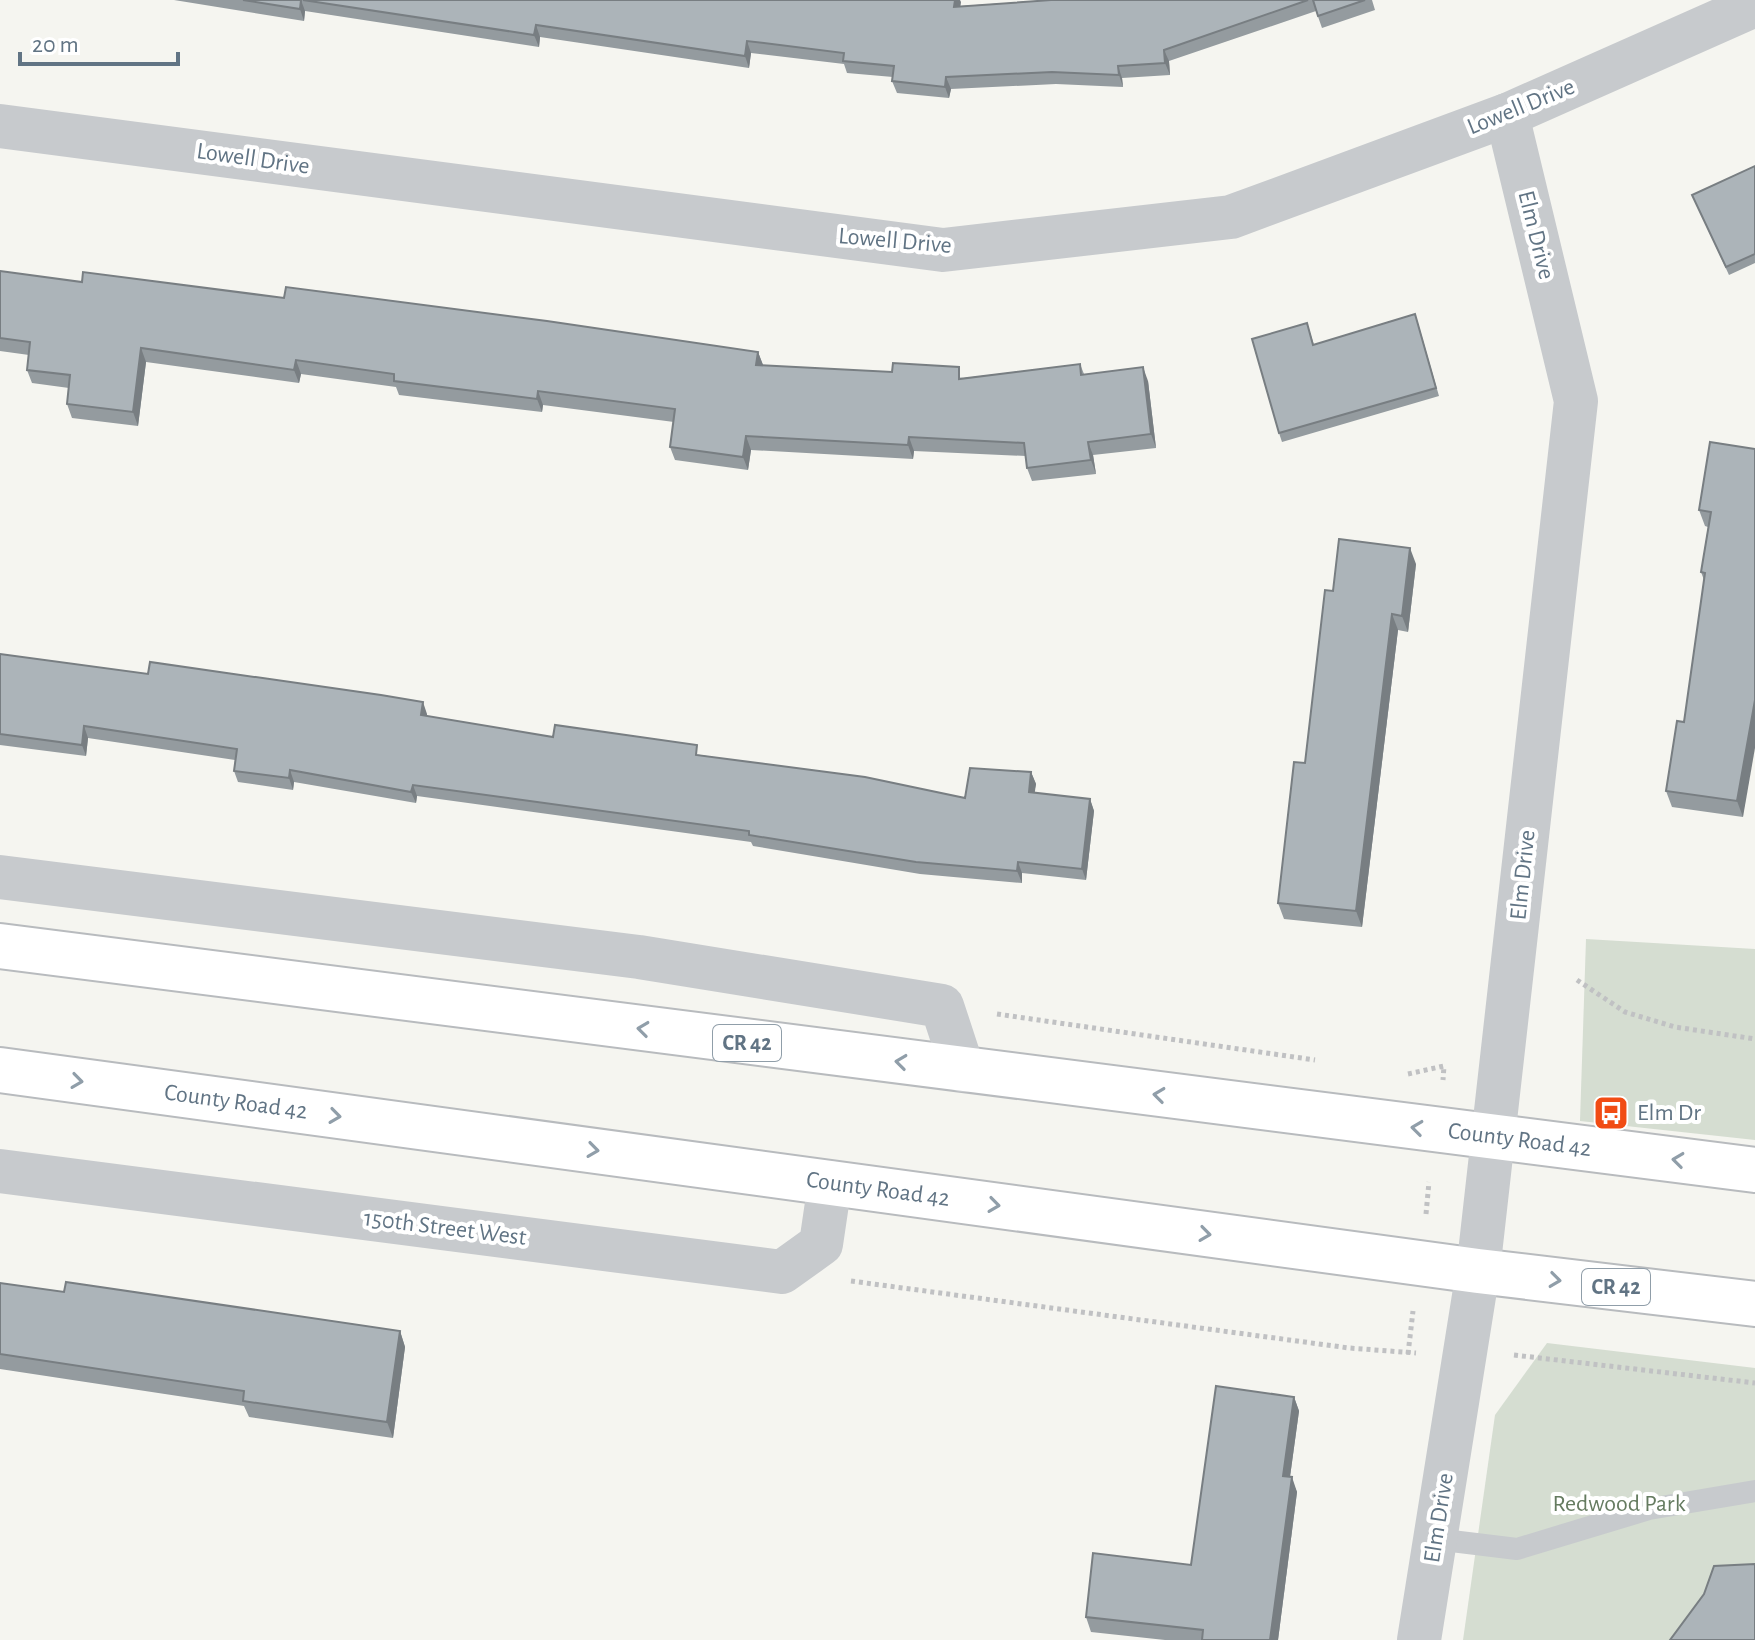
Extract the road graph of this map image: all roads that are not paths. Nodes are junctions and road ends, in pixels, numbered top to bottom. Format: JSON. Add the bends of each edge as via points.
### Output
{"nodes":[{"id":1,"x":1755,"y":5,"type":"edge"},
{"id":2,"x":1507,"y":115,"type":"junction"},
{"id":3,"x":0,"y":126,"type":"edge"},
{"id":4,"x":0,"y":877,"type":"edge"},
{"id":5,"x":0,"y":946,"type":"edge"},
{"id":6,"x":0,"y":1070,"type":"edge"},
{"id":7,"x":963,"y":1070,"type":"junction"},
{"id":8,"x":1494,"y":1138,"type":"junction"},
{"id":9,"x":1755,"y":1170,"type":"edge"},
{"id":10,"x":0,"y":1171,"type":"edge"},
{"id":11,"x":830,"y":1183,"type":"junction"},
{"id":12,"x":1478,"y":1271,"type":"junction"},
{"id":13,"x":1755,"y":1304,"type":"edge"},
{"id":14,"x":1755,"y":1491,"type":"edge"},
{"id":15,"x":1435,"y":1539,"type":"junction"},
{"id":16,"x":1419,"y":1640,"type":"edge"}],
"edges":[{"from":1,"to":2,"type":"street","name":"Lowell Drive"},
{"from":2,"to":3,"type":"street","name":"Lowell Drive","via":[[1231,217],[943,250]]},
{"from":2,"to":8,"type":"street","name":"Elm Drive","via":[[1576,401]]},
{"from":4,"to":7,"type":"street","via":[[639,957],[942,1006]]},
{"from":7,"to":5,"type":"highway","name":"County Road 42","number":"CR 42","one_way":true},
{"from":6,"to":11,"type":"highway","name":"County Road 42","number":"CR 42","one_way":true},
{"from":8,"to":7,"type":"highway","name":"County Road 42","number":"CR 42","one_way":true},
{"from":9,"to":8,"type":"highway","name":"County Road 42","number":"CR 42","one_way":true},
{"from":8,"to":12,"type":"street","name":"Elm Drive"},
{"from":10,"to":11,"type":"street","name":"150th Street West","via":[[782,1272],[821,1244]]},
{"from":11,"to":12,"type":"highway","name":"County Road 42","number":"CR 42","one_way":true},
{"from":12,"to":13,"type":"highway","name":"County Road 42","number":"CR 42","one_way":true},
{"from":12,"to":15,"type":"street","name":"Elm Drive"},
{"from":14,"to":15,"type":"lane","via":[[1649,1509],[1517,1549]]},
{"from":15,"to":16,"type":"street","name":"Elm Drive"}]}
